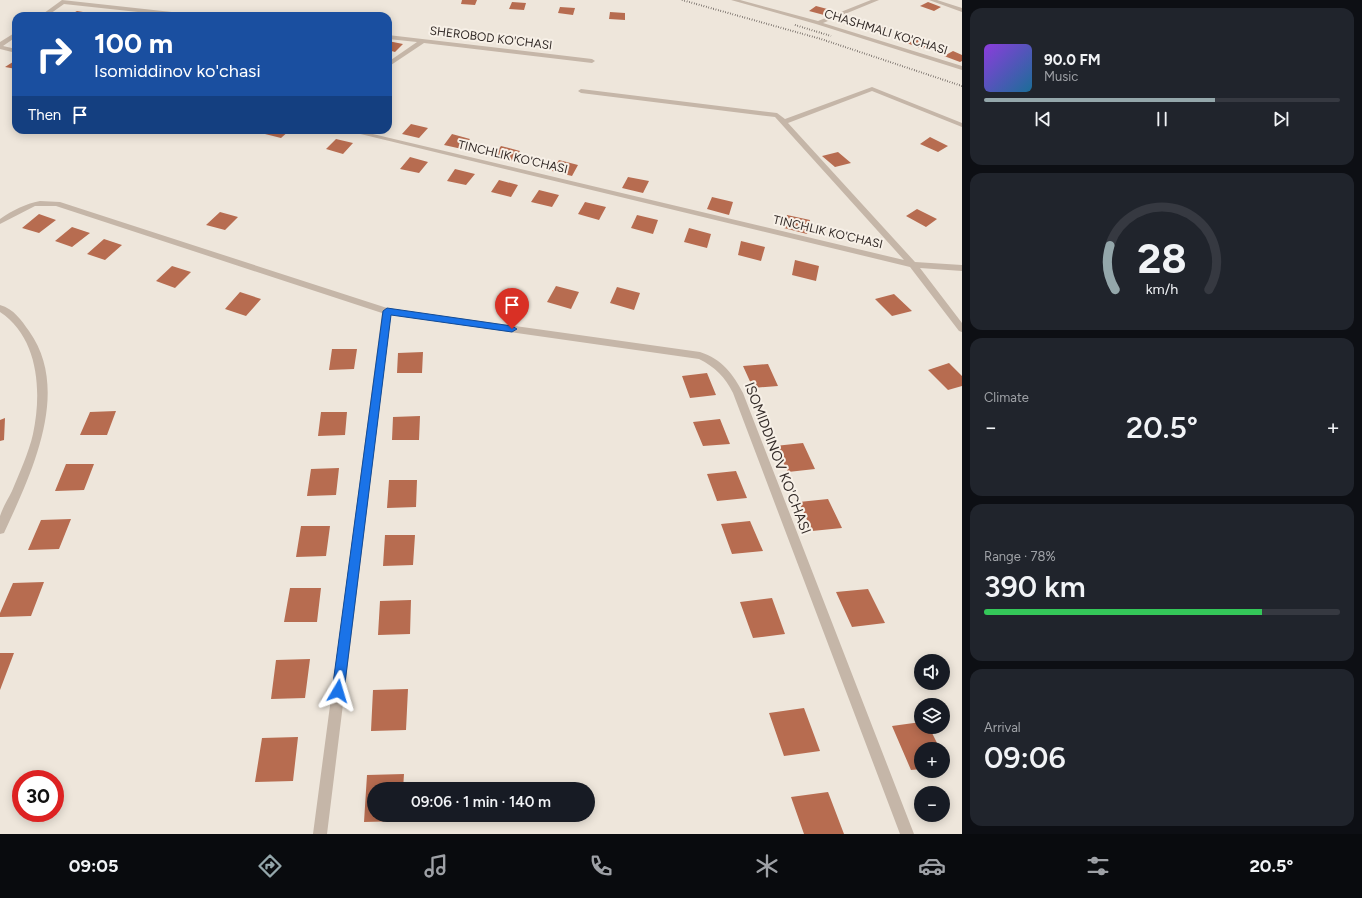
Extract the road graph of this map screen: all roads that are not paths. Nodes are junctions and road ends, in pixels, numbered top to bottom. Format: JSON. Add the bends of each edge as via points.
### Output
{"nodes":[{"id":1,"x":734,"y":0,"type":"edge"},
{"id":2,"x":876,"y":0,"type":"edge"},
{"id":3,"x":932,"y":0,"type":"edge"},
{"id":4,"x":65,"y":1,"type":"edge"},
{"id":5,"x":962,"y":10,"type":"edge"},
{"id":6,"x":49,"y":12,"type":"edge"},
{"id":7,"x":157,"y":12,"type":"edge"},
{"id":8,"x":818,"y":23,"type":"junction"},
{"id":9,"x":12,"y":37,"type":"edge"},
{"id":10,"x":392,"y":37,"type":"edge"},
{"id":11,"x":423,"y":41,"type":"junction"},
{"id":12,"x":0,"y":46,"type":"edge"},
{"id":13,"x":12,"y":50,"type":"edge"},
{"id":14,"x":592,"y":61,"type":"dead end"},
{"id":15,"x":392,"y":62,"type":"edge"},
{"id":16,"x":962,"y":68,"type":"edge"},
{"id":17,"x":581,"y":91,"type":"dead end"},
{"id":18,"x":784,"y":122,"type":"junction"},
{"id":19,"x":962,"y":125,"type":"edge"},
{"id":20,"x":364,"y":134,"type":"edge"},
{"id":21,"x":0,"y":222,"type":"edge"},
{"id":22,"x":913,"y":265,"type":"junction"},
{"id":23,"x":962,"y":268,"type":"edge"},
{"id":24,"x":0,"y":308,"type":"edge"},
{"id":25,"x":387,"y":311,"type":"junction"},
{"id":26,"x":962,"y":329,"type":"edge"},
{"id":27,"x":0,"y":529,"type":"edge"},
{"id":28,"x":320,"y":834,"type":"edge"},
{"id":29,"x":907,"y":834,"type":"edge"}],
"edges":[{"from":1,"to":8,"type":"street","name":"CHASHMALI KO'CHASI"},
{"from":2,"to":8,"type":"street"},
{"from":3,"to":5,"type":"street"},
{"from":4,"to":6,"type":"street"},
{"from":4,"to":7,"type":"street"},
{"from":8,"to":16,"type":"street","name":"CHASHMALI KO'CHASI"},
{"from":9,"to":12,"type":"street"},
{"from":10,"to":11,"type":"street","name":"SHEROBOD KO'CHASI"},
{"from":11,"to":14,"type":"street","name":"SHEROBOD KO'CHASI"},
{"from":11,"to":15,"type":"street"},
{"from":12,"to":13,"type":"street"},
{"from":17,"to":18,"type":"street","name":"TINCHLIK KO'CHASI","via":[[777,114]]},
{"from":18,"to":19,"type":"street","via":[[872,89]]},
{"from":18,"to":22,"type":"street","name":"TINCHLIK KO'CHASI"},
{"from":20,"to":22,"type":"street","name":"TINCHLIK KO'CHASI"},
{"from":21,"to":25,"type":"street","name":"ISOMIDDINOV KO'CHASI","via":[[26,206],[38,202],[57,204]]},
{"from":22,"to":23,"type":"street"},
{"from":22,"to":26,"type":"street"},
{"from":24,"to":27,"type":"street","via":[[14,317],[31,341],[41,368],[42,400],[38,434]]},
{"from":25,"to":28,"type":"street"},
{"from":25,"to":29,"type":"street","name":"ISOMIDDINOV KO'CHASI","via":[[700,356],[716,363],[729,376],[738,393]]}]}
